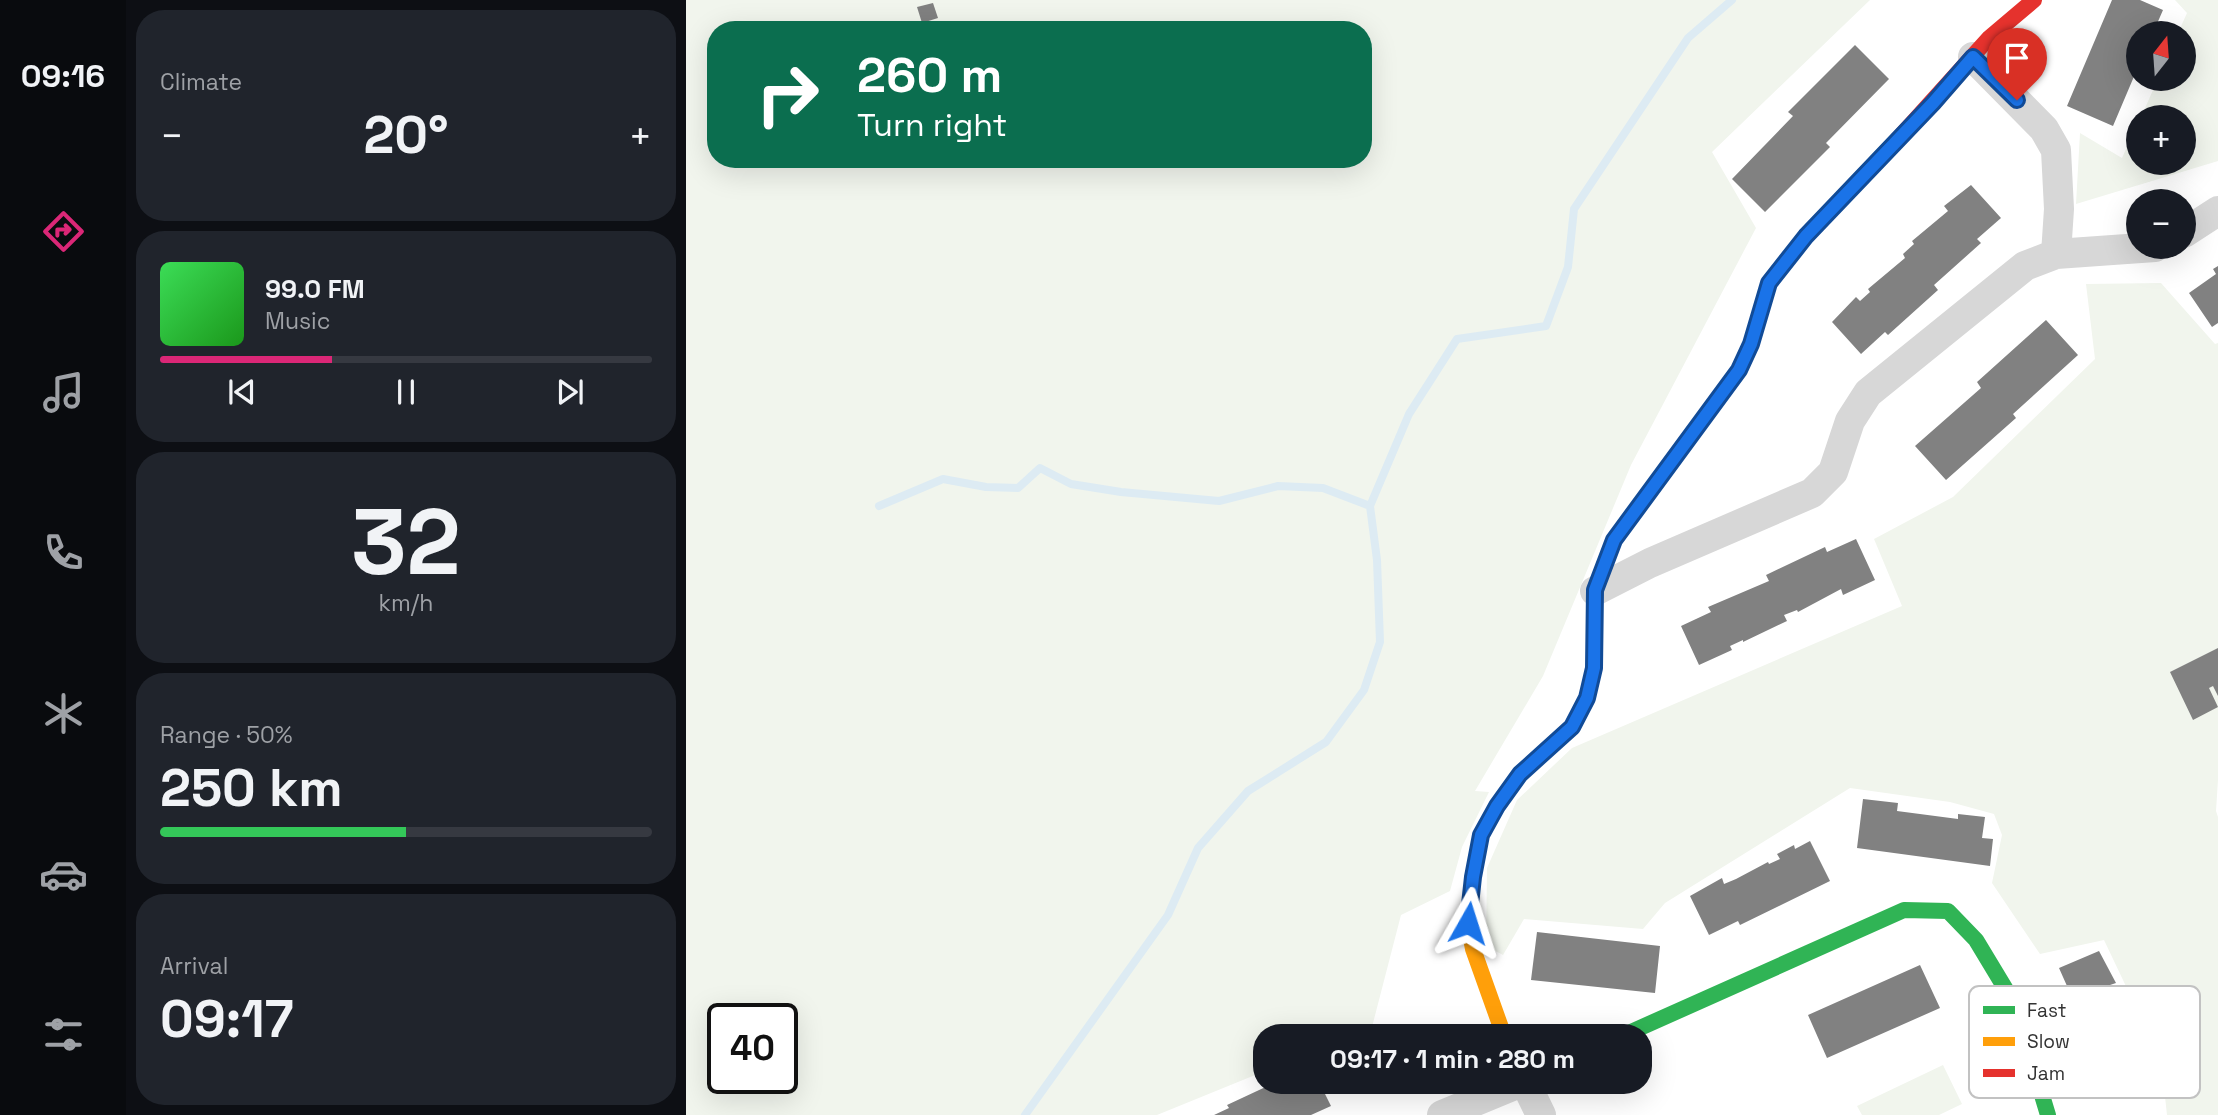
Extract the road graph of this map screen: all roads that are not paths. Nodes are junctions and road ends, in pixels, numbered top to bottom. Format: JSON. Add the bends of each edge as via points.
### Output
{"nodes":[{"id":1,"x":2034,"y":0,"type":"edge"},
{"id":2,"x":1973,"y":57,"type":"junction"},
{"id":3,"x":2218,"y":211,"type":"edge"},
{"id":4,"x":2196,"y":225,"type":"edge"},
{"id":5,"x":2126,"y":249,"type":"edge"},
{"id":6,"x":2056,"y":254,"type":"junction"},
{"id":7,"x":1595,"y":590,"type":"junction"},
{"id":8,"x":2004,"y":986,"type":"edge"},
{"id":9,"x":1500,"y":1024,"type":"edge"},
{"id":10,"x":1649,"y":1024,"type":"edge"},
{"id":11,"x":1494,"y":1094,"type":"edge"},
{"id":12,"x":1530,"y":1094,"type":"edge"},
{"id":13,"x":2043,"y":1098,"type":"edge"},
{"id":14,"x":1442,"y":1115,"type":"edge"},
{"id":15,"x":1541,"y":1115,"type":"edge"},
{"id":16,"x":2048,"y":1115,"type":"edge"}],
"edges":[{"from":1,"to":2,"type":"street"},
{"from":2,"to":6,"type":"street","via":[[2044,129],[2056,150]]},
{"from":2,"to":7,"type":"street","via":[[1806,236],[1769,283],[1739,370],[1614,540]]},
{"from":3,"to":4,"type":"street"},
{"from":5,"to":6,"type":"street"},
{"from":6,"to":7,"type":"street","via":[[2025,265],[1868,393],[1850,421],[1833,472],[1812,493]]},
{"from":7,"to":9,"type":"street","via":[[1594,668],[1587,698],[1572,727],[1520,774],[1481,835],[1468,923]]},
{"from":8,"to":10,"type":"street","via":[[1976,940],[1948,911],[1904,910]]},
{"from":11,"to":14,"type":"street"},
{"from":12,"to":15,"type":"street"},
{"from":13,"to":16,"type":"street"}]}
